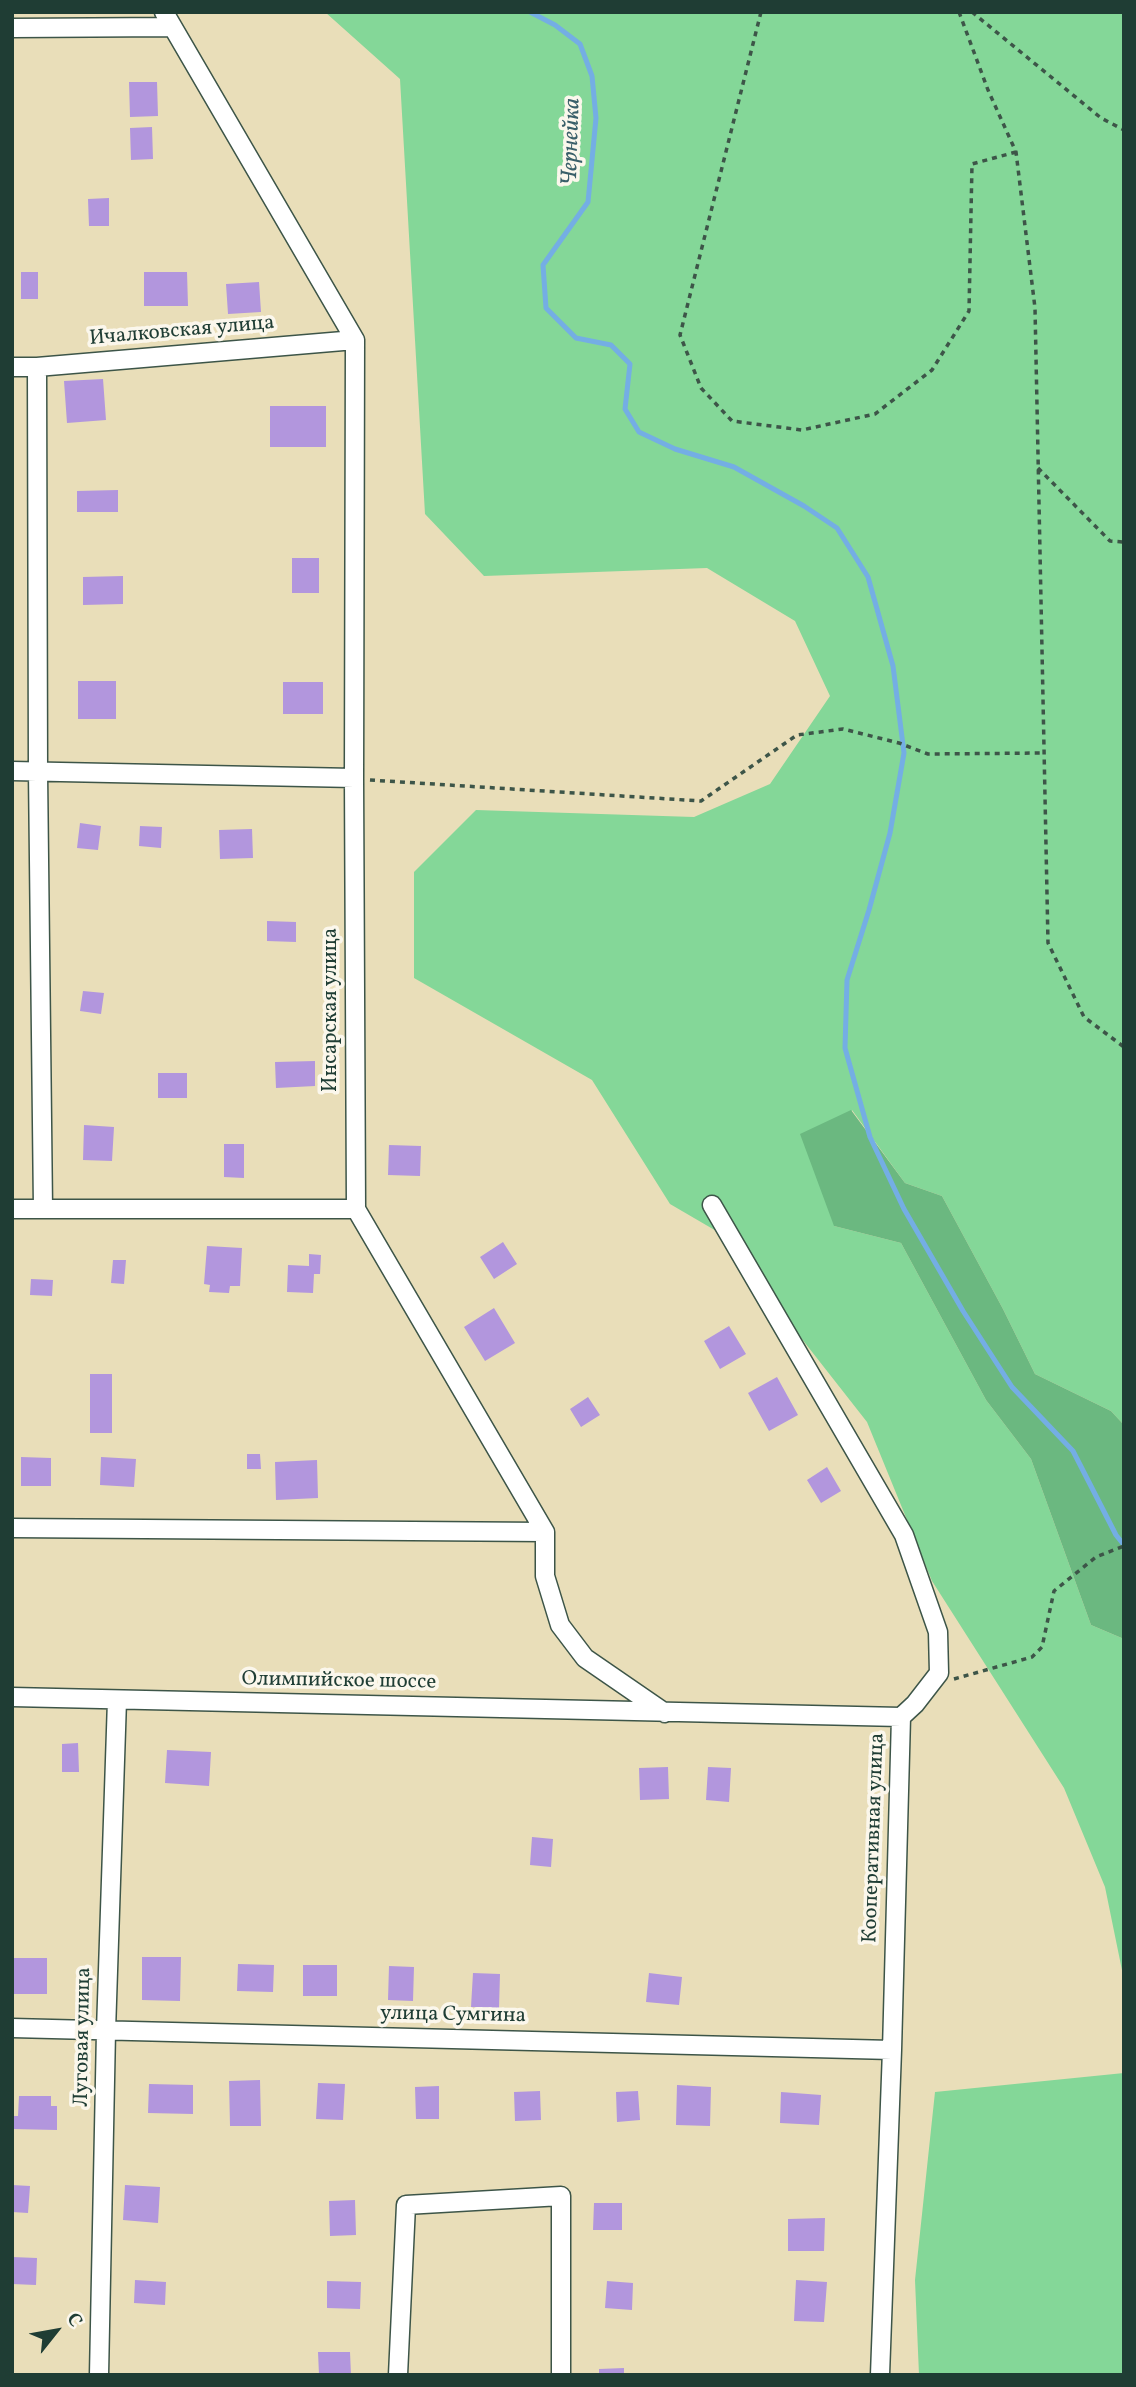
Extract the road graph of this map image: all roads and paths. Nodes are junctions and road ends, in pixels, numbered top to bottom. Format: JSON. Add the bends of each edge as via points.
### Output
{"nodes":[{"id":1,"x":761,"y":12,"type":"edge"},
{"id":2,"x":959,"y":12,"type":"edge"},
{"id":3,"x":972,"y":12,"type":"edge"},
{"id":4,"x":168,"y":20,"type":"edge"},
{"id":5,"x":12,"y":28,"type":"edge"},
{"id":6,"x":1124,"y":131,"type":"edge"},
{"id":7,"x":1016,"y":152,"type":"junction"},
{"id":8,"x":355,"y":340,"type":"junction"},
{"id":9,"x":12,"y":367,"type":"edge"},
{"id":10,"x":37,"y":367,"type":"junction"},
{"id":11,"x":1038,"y":468,"type":"junction"},
{"id":12,"x":1124,"y":542,"type":"edge"},
{"id":13,"x":1044,"y":752,"type":"junction"},
{"id":14,"x":12,"y":771,"type":"edge"},
{"id":15,"x":38,"y":772,"type":"junction"},
{"id":16,"x":354,"y":778,"type":"junction"},
{"id":17,"x":1124,"y":1047,"type":"edge"},
{"id":18,"x":712,"y":1205,"type":"dead end"},
{"id":19,"x":12,"y":1209,"type":"edge"},
{"id":20,"x":43,"y":1209,"type":"junction"},
{"id":21,"x":356,"y":1209,"type":"junction"},
{"id":22,"x":12,"y":1528,"type":"edge"},
{"id":23,"x":545,"y":1532,"type":"junction"},
{"id":24,"x":1124,"y":1546,"type":"edge"},
{"id":25,"x":929,"y":1686,"type":"junction"},
{"id":26,"x":12,"y":1697,"type":"edge"},
{"id":27,"x":117,"y":1700,"type":"junction"},
{"id":28,"x":665,"y":1713,"type":"junction"},
{"id":29,"x":901,"y":1717,"type":"junction"},
{"id":30,"x":12,"y":2028,"type":"edge"},
{"id":31,"x":106,"y":2031,"type":"junction"},
{"id":32,"x":892,"y":2050,"type":"junction"},
{"id":33,"x":99,"y":2375,"type":"edge"},
{"id":34,"x":398,"y":2375,"type":"edge"},
{"id":35,"x":561,"y":2375,"type":"edge"},
{"id":36,"x":880,"y":2375,"type":"edge"}],
"edges":[{"from":1,"to":7,"type":"path","via":[[680,335],[701,388],[732,421],[802,429],[874,414],[932,370],[969,312],[972,164]]},
{"from":2,"to":7,"type":"path"},
{"from":3,"to":6,"type":"path","via":[[1101,118]]},
{"from":4,"to":5,"type":"street"},
{"from":4,"to":8,"type":"street"},
{"from":7,"to":11,"type":"path","via":[[1035,309]]},
{"from":8,"to":10,"type":"street","name":"Ичалковская улица"},
{"from":8,"to":16,"type":"street","name":"Инсарская улица"},
{"from":9,"to":10,"type":"street","name":"Ичалковская улица"},
{"from":10,"to":15,"type":"street"},
{"from":11,"to":12,"type":"path","via":[[1110,541]]},
{"from":11,"to":13,"type":"path"},
{"from":13,"to":16,"type":"path","via":[[928,754],[843,729],[797,735],[701,801]]},
{"from":13,"to":17,"type":"path","via":[[1048,943],[1084,1017]]},
{"from":14,"to":15,"type":"street"},
{"from":15,"to":16,"type":"street"},
{"from":15,"to":20,"type":"street"},
{"from":16,"to":21,"type":"street","name":"Инсарская улица"},
{"from":18,"to":25,"type":"street","name":"Кооперативная улица","via":[[904,1535],[938,1632],[939,1673]]},
{"from":19,"to":20,"type":"street"},
{"from":20,"to":21,"type":"street"},
{"from":21,"to":23,"type":"street"},
{"from":22,"to":23,"type":"street"},
{"from":23,"to":28,"type":"street","via":[[545,1576],[560,1625],[585,1658]]},
{"from":24,"to":25,"type":"path","via":[[1097,1557],[1054,1591],[1042,1647],[1032,1657]]},
{"from":25,"to":29,"type":"street","name":"Кооперативная улица"},
{"from":26,"to":27,"type":"street","name":"Олимпийское шоссе"},
{"from":27,"to":28,"type":"street","name":"Олимпийское шоссе"},
{"from":27,"to":31,"type":"street","name":"Луговая улица"},
{"from":28,"to":29,"type":"street","name":"Олимпийское шоссе"},
{"from":29,"to":32,"type":"street","name":"Кооперативная улица"},
{"from":30,"to":31,"type":"street","name":"улица Сумгина"},
{"from":31,"to":32,"type":"street","name":"улица Сумгина"},
{"from":31,"to":33,"type":"street","name":"Луговая улица"},
{"from":32,"to":36,"type":"street","name":"Кооперативная улица"},
{"from":34,"to":35,"type":"street","via":[[406,2205],[561,2196]]}]}
